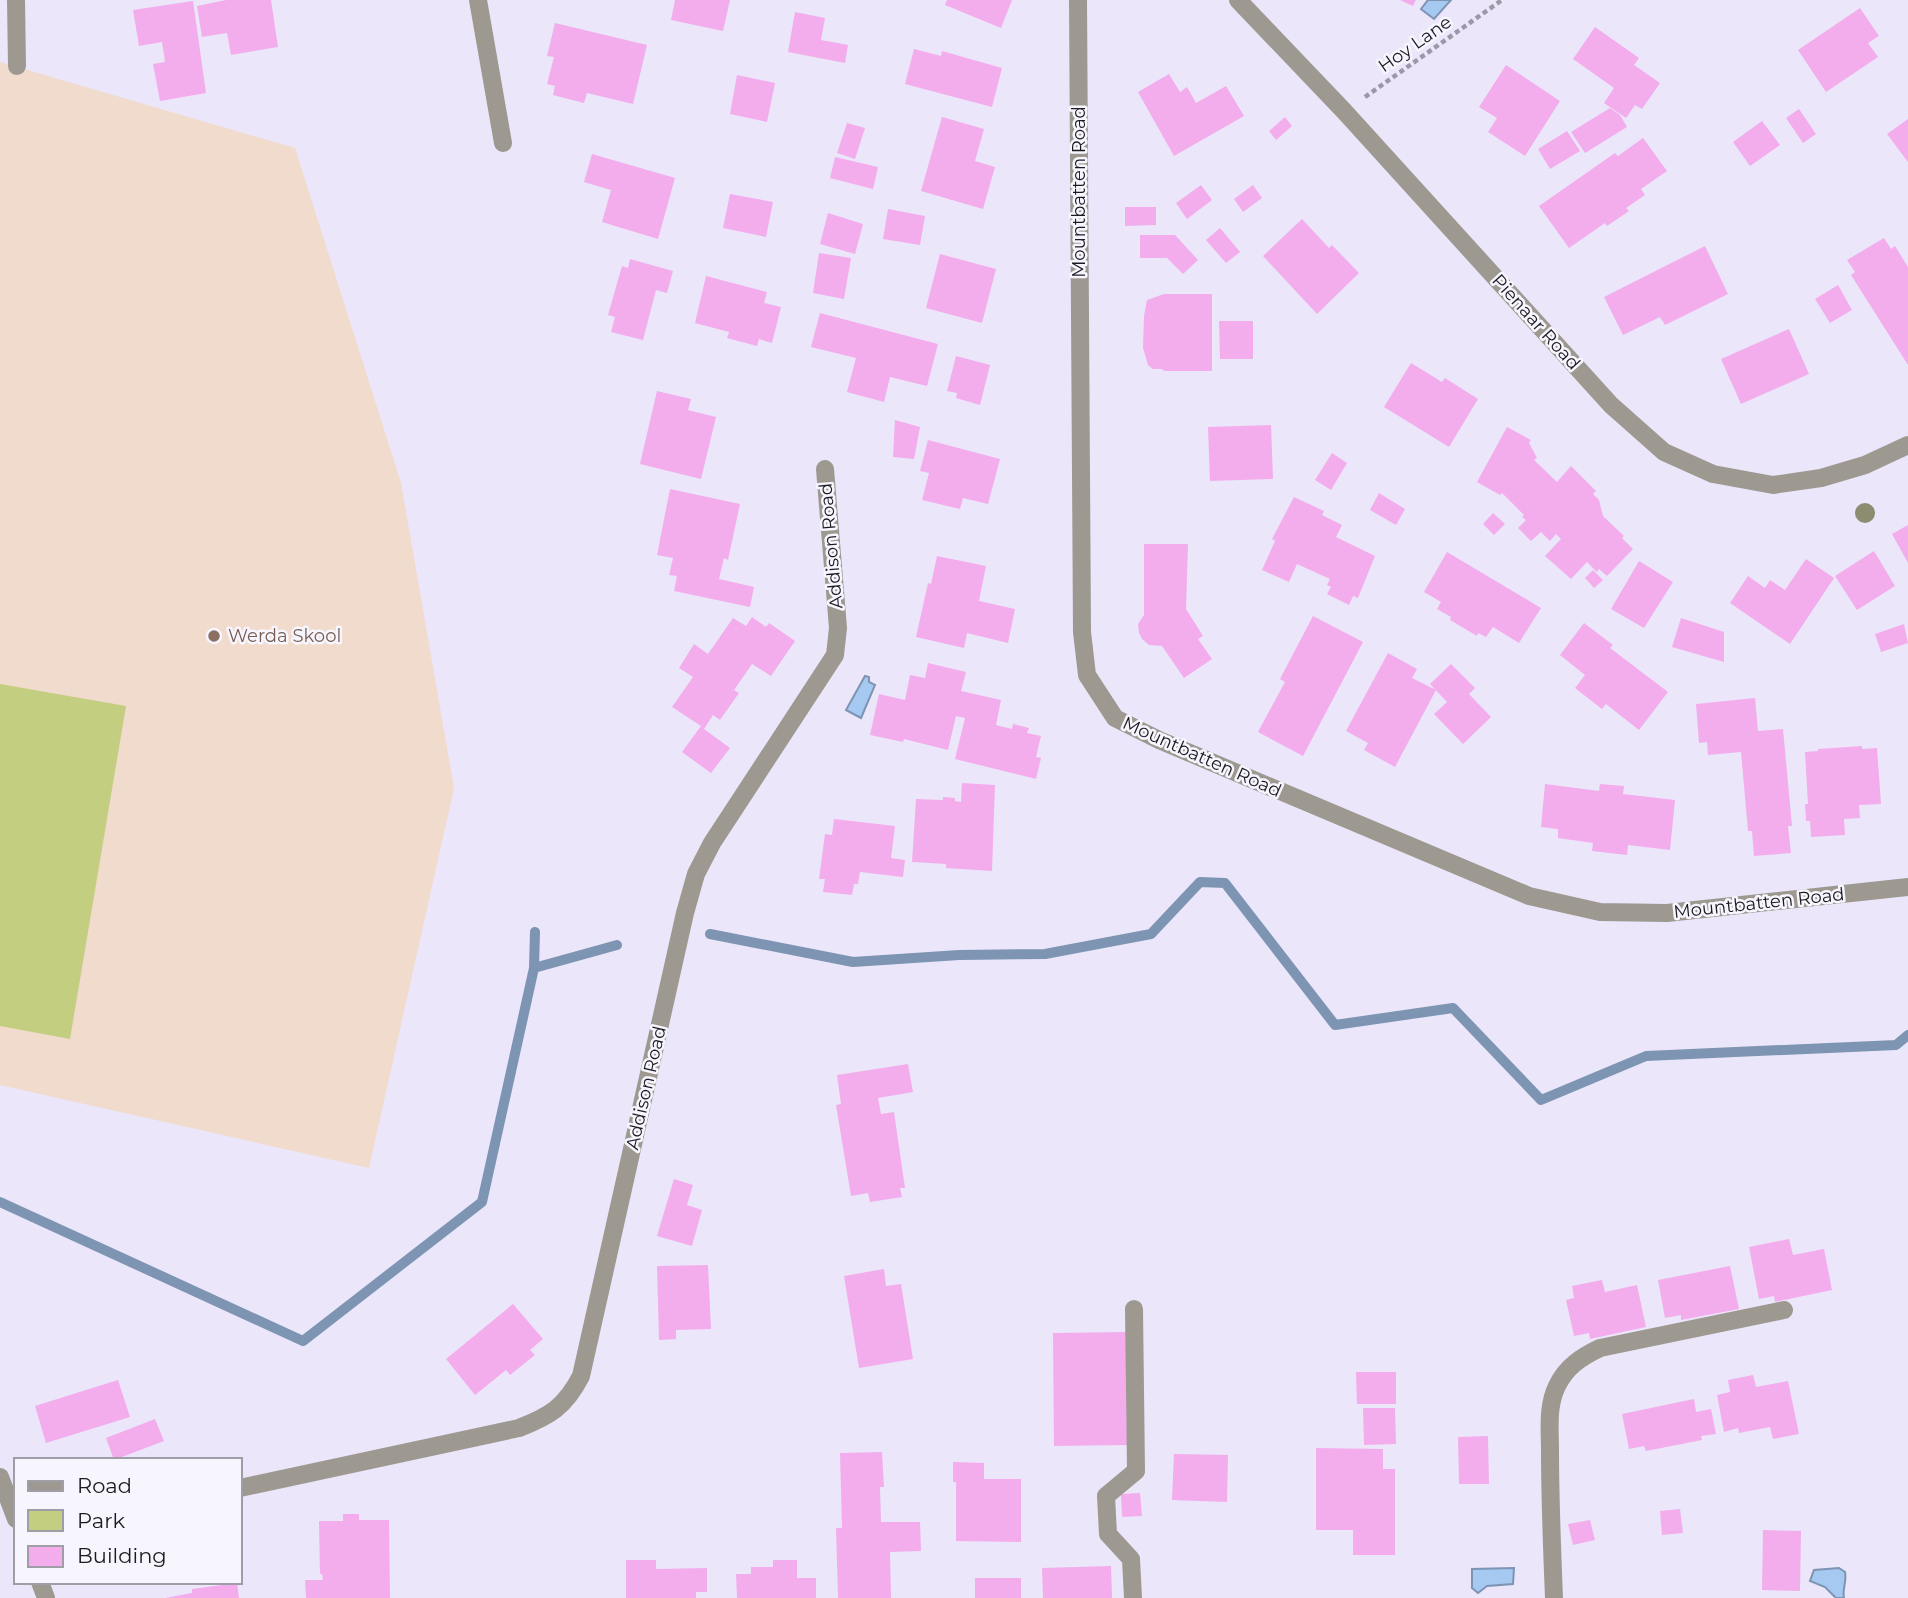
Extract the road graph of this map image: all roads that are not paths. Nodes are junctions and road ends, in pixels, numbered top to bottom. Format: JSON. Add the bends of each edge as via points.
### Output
{"nodes":[{"id":1,"x":478,"y":0,"type":"edge"},
{"id":2,"x":1078,"y":0,"type":"edge"},
{"id":3,"x":1238,"y":0,"type":"edge"},
{"id":4,"x":16,"y":1,"type":"edge"},
{"id":5,"x":17,"y":66,"type":"dead end"},
{"id":6,"x":503,"y":143,"type":"dead end"},
{"id":7,"x":1908,"y":445,"type":"edge"},
{"id":8,"x":825,"y":469,"type":"dead end"},
{"id":9,"x":1908,"y":887,"type":"edge"},
{"id":10,"x":1134,"y":1309,"type":"dead end"},
{"id":11,"x":1784,"y":1310,"type":"dead end"},
{"id":12,"x":0,"y":1477,"type":"edge"},
{"id":13,"x":242,"y":1488,"type":"edge"},
{"id":14,"x":14,"y":1514,"type":"edge"},
{"id":15,"x":1133,"y":1598,"type":"edge"},
{"id":16,"x":1554,"y":1598,"type":"edge"}],
"edges":[{"from":1,"to":6,"type":"street"},
{"from":2,"to":9,"type":"street","name":"Mountbatten Road","via":[[1082,632],[1087,675],[1115,718],[1528,896],[1600,912],[1667,913]]},
{"from":3,"to":7,"type":"street","name":"Pienaar Road","via":[[1611,405],[1664,453],[1713,474],[1773,485],[1865,465]]},
{"from":4,"to":5,"type":"street"},
{"from":8,"to":13,"type":"street","name":"Addison Road","via":[[838,628],[835,655],[696,874],[581,1376],[571,1395],[557,1410],[519,1429]]},
{"from":10,"to":15,"type":"street","via":[[1136,1471],[1106,1496],[1108,1534],[1131,1559]]},
{"from":11,"to":16,"type":"street","via":[[1600,1348],[1569,1367],[1556,1388],[1551,1409]]},
{"from":12,"to":14,"type":"street"}]}
